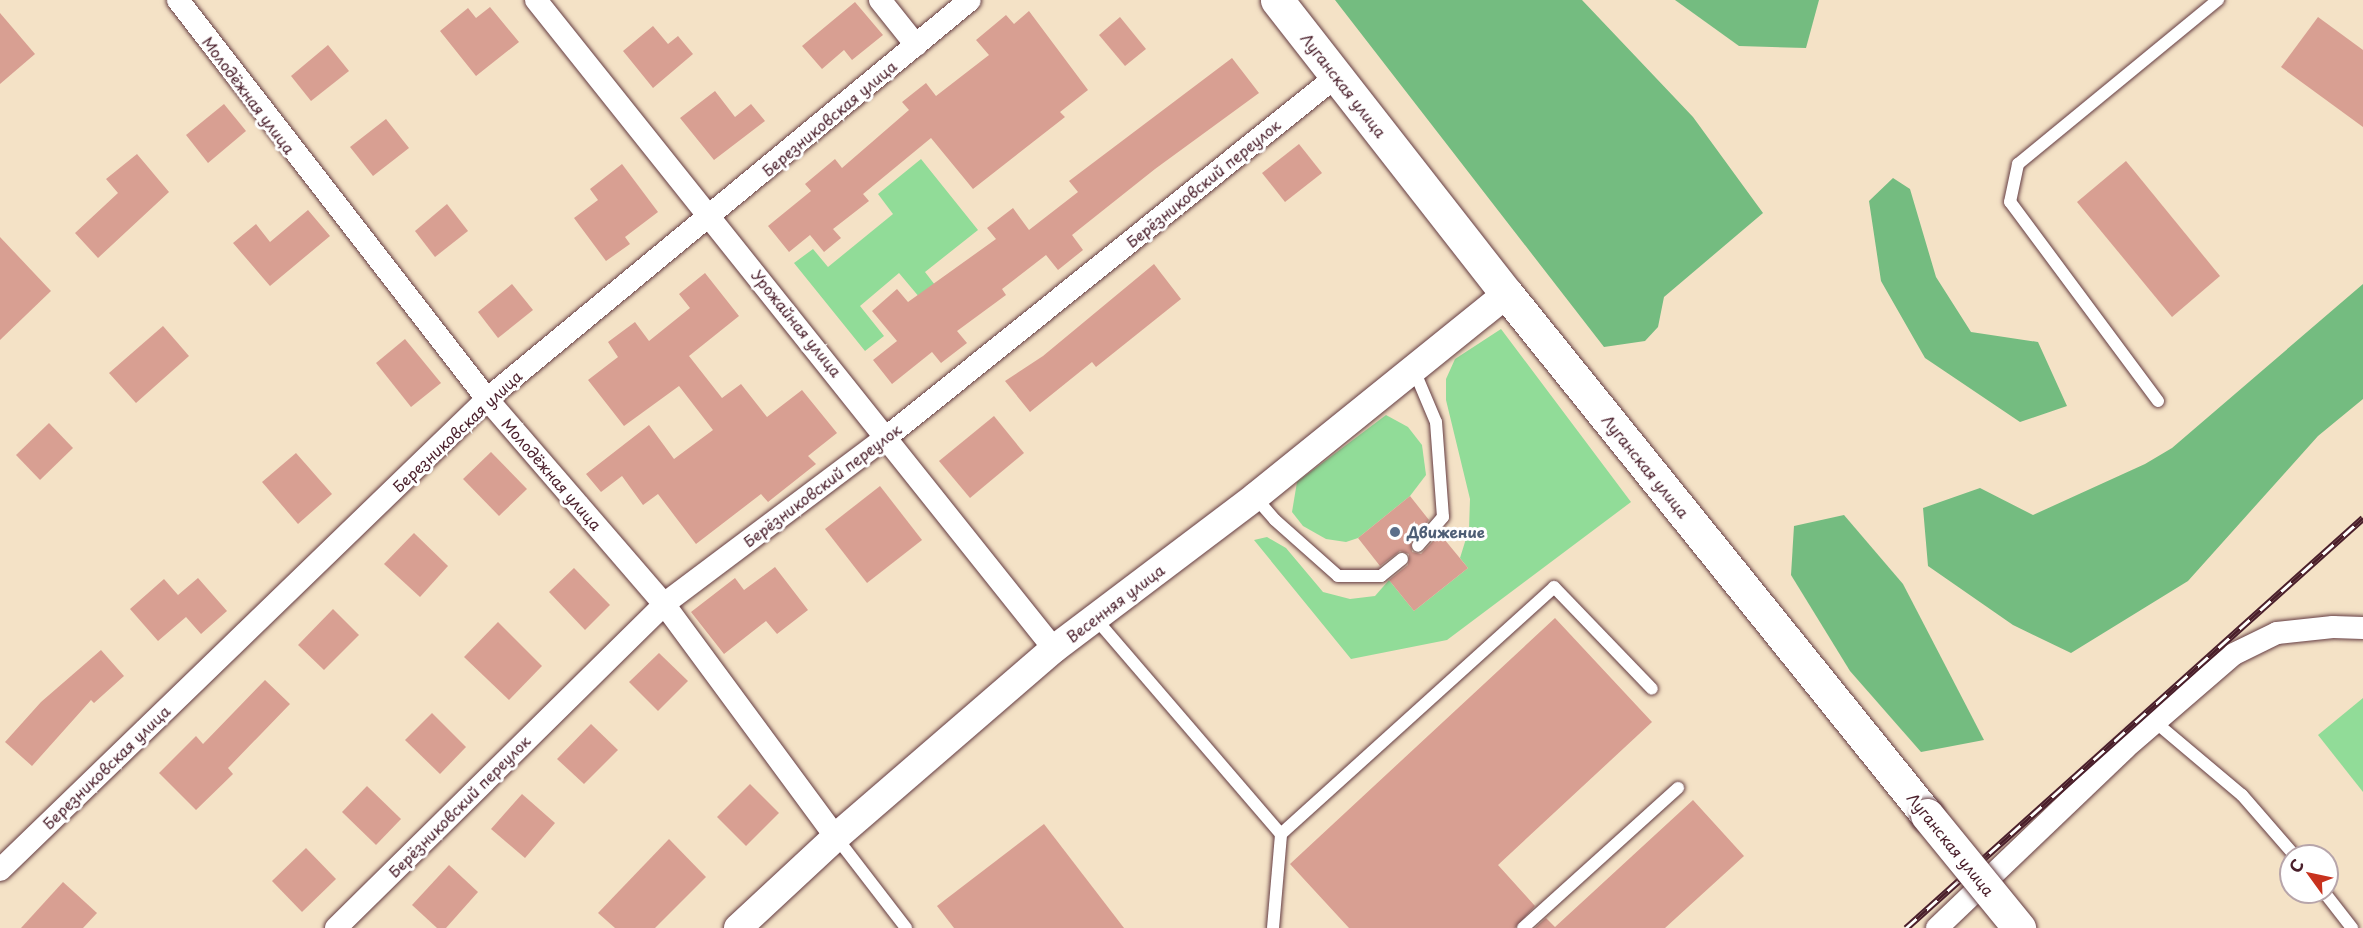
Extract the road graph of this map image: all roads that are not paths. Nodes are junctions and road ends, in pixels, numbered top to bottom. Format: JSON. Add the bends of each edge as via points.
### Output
{"nodes":[{"id":1,"x":178,"y":0,"type":"edge"},
{"id":2,"x":536,"y":0,"type":"edge"},
{"id":3,"x":880,"y":0,"type":"edge"},
{"id":4,"x":970,"y":0,"type":"edge"},
{"id":5,"x":1277,"y":0,"type":"edge"},
{"id":6,"x":2218,"y":0,"type":"edge"},
{"id":7,"x":916,"y":45,"type":"junction"},
{"id":8,"x":1338,"y":75,"type":"junction"},
{"id":9,"x":711,"y":217,"type":"junction"},
{"id":10,"x":1507,"y":294,"type":"junction"},
{"id":11,"x":1414,"y":369,"type":"junction"},
{"id":12,"x":487,"y":399,"type":"junction"},
{"id":13,"x":2158,"y":401,"type":"dead end"},
{"id":14,"x":888,"y":436,"type":"junction"},
{"id":15,"x":1256,"y":497,"type":"junction"},
{"id":16,"x":1418,"y":546,"type":"dead end"},
{"id":17,"x":1402,"y":559,"type":"dead end"},
{"id":18,"x":664,"y":604,"type":"junction"},
{"id":19,"x":1095,"y":618,"type":"junction"},
{"id":20,"x":2363,"y":628,"type":"edge"},
{"id":21,"x":1054,"y":649,"type":"junction"},
{"id":22,"x":1652,"y":689,"type":"dead end"},
{"id":23,"x":2154,"y":721,"type":"junction"},
{"id":24,"x":1678,"y":788,"type":"dead end"},
{"id":25,"x":1281,"y":834,"type":"junction"},
{"id":26,"x":836,"y":837,"type":"junction"},
{"id":27,"x":2285,"y":844,"type":"edge"},
{"id":28,"x":0,"y":870,"type":"edge"},
{"id":29,"x":2333,"y":904,"type":"edge"},
{"id":30,"x":336,"y":928,"type":"edge"},
{"id":31,"x":738,"y":928,"type":"edge"},
{"id":32,"x":906,"y":928,"type":"edge"},
{"id":33,"x":1273,"y":928,"type":"edge"},
{"id":34,"x":1523,"y":928,"type":"edge"},
{"id":35,"x":1937,"y":928,"type":"edge"},
{"id":36,"x":2019,"y":928,"type":"edge"},
{"id":37,"x":2352,"y":928,"type":"edge"}],
"edges":[{"from":1,"to":12,"type":"street","name":"Молодёжная улица"},
{"from":2,"to":9,"type":"street","name":"Урожайная улица"},
{"from":3,"to":7,"type":"street"},
{"from":4,"to":7,"type":"street","name":"Березниковская улица"},
{"from":5,"to":8,"type":"highway","name":"Луганская улица"},
{"from":6,"to":13,"type":"lane","via":[[2018,164],[2010,202]]},
{"from":7,"to":9,"type":"street","name":"Березниковская улица"},
{"from":8,"to":10,"type":"highway","name":"Луганская улица"},
{"from":8,"to":14,"type":"street","name":"Берёзниковский переулок"},
{"from":9,"to":12,"type":"street","name":"Березниковская улица"},
{"from":9,"to":14,"type":"street","name":"Урожайная улица"},
{"from":10,"to":11,"type":"street","name":"Весенняя улица"},
{"from":10,"to":36,"type":"highway","name":"Луганская улица","bridge":true},
{"from":11,"to":15,"type":"street","name":"Весенняя улица"},
{"from":11,"to":16,"type":"lane","via":[[1436,422],[1443,517]]},
{"from":12,"to":18,"type":"street","name":"Молодёжная улица"},
{"from":12,"to":28,"type":"street","name":"Березниковская улица"},
{"from":14,"to":18,"type":"street","name":"Берёзниковский переулок"},
{"from":14,"to":21,"type":"street","name":"Урожайная улица"},
{"from":15,"to":17,"type":"lane","via":[[1275,520],[1338,576],[1381,576]]},
{"from":15,"to":19,"type":"street","name":"Весенняя улица"},
{"from":18,"to":26,"type":"street","name":"Молодёжная улица"},
{"from":18,"to":30,"type":"street","name":"Берёзниковский переулок"},
{"from":19,"to":21,"type":"street","name":"Весенняя улица"},
{"from":19,"to":25,"type":"lane"},
{"from":20,"to":23,"type":"street","via":[[2277,633],[2234,654]]},
{"from":21,"to":26,"type":"street","name":"Весенняя улица"},
{"from":22,"to":25,"type":"lane","via":[[1554,587]]},
{"from":23,"to":27,"type":"lane","via":[[2242,795]]},
{"from":23,"to":35,"type":"street","via":[[2007,857]]},
{"from":24,"to":34,"type":"lane"},
{"from":25,"to":33,"type":"lane"},
{"from":26,"to":31,"type":"street","name":"Весенняя улица"},
{"from":26,"to":32,"type":"lane"},
{"from":29,"to":37,"type":"lane"}]}
